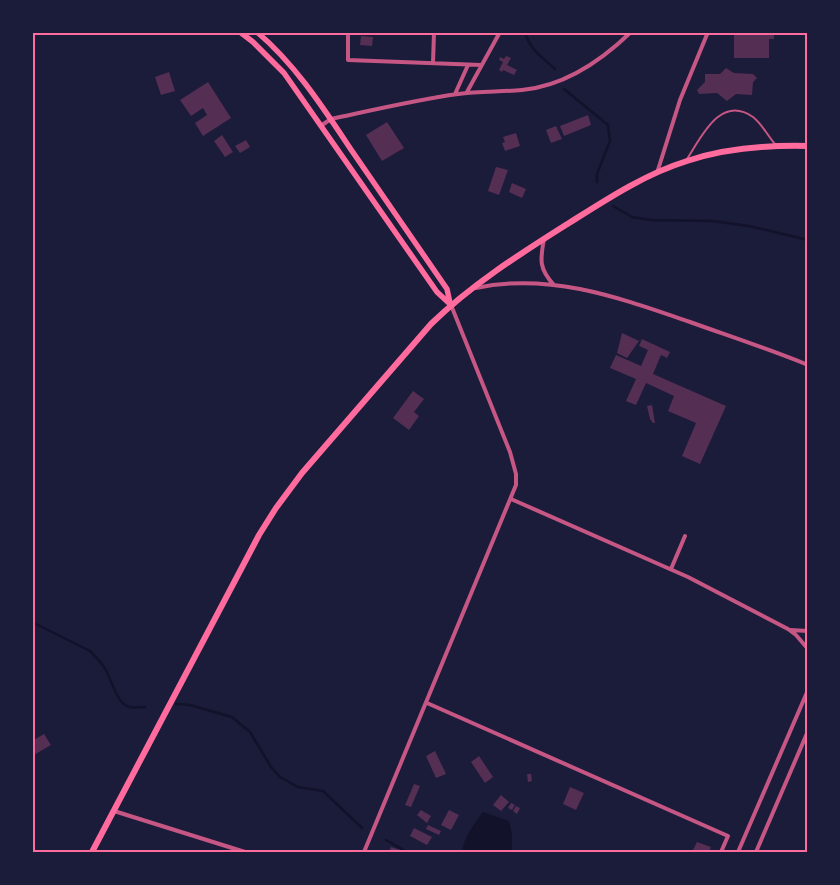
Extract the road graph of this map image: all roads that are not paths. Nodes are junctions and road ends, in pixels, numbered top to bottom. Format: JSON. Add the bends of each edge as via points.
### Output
{"nodes":[{"id":1,"x":240,"y":32,"type":"edge"},
{"id":2,"x":257,"y":32,"type":"edge"},
{"id":3,"x":348,"y":32,"type":"edge"},
{"id":4,"x":434,"y":32,"type":"edge"},
{"id":5,"x":500,"y":32,"type":"edge"},
{"id":6,"x":631,"y":32,"type":"edge"},
{"id":7,"x":708,"y":32,"type":"edge"},
{"id":8,"x":433,"y":63,"type":"junction"},
{"id":9,"x":468,"y":65,"type":"junction"},
{"id":10,"x":481,"y":65,"type":"junction"},
{"id":11,"x":467,"y":92,"type":"junction"},
{"id":12,"x":455,"y":94,"type":"junction"},
{"id":13,"x":331,"y":120,"type":"junction"},
{"id":14,"x":322,"y":125,"type":"junction"},
{"id":15,"x":776,"y":145,"type":"junction"},
{"id":16,"x":808,"y":146,"type":"edge"},
{"id":17,"x":686,"y":161,"type":"junction"},
{"id":18,"x":657,"y":173,"type":"junction"},
{"id":19,"x":544,"y":239,"type":"junction"},
{"id":20,"x":554,"y":285,"type":"junction"},
{"id":21,"x":470,"y":289,"type":"junction"},
{"id":22,"x":451,"y":305,"type":"junction"},
{"id":23,"x":808,"y":365,"type":"edge"},
{"id":24,"x":511,"y":499,"type":"junction"},
{"id":25,"x":685,"y":536,"type":"dead end"},
{"id":26,"x":671,"y":569,"type":"junction"},
{"id":27,"x":788,"y":629,"type":"junction"},
{"id":28,"x":808,"y":631,"type":"edge"},
{"id":29,"x":808,"y":649,"type":"edge"},
{"id":30,"x":808,"y":690,"type":"edge"},
{"id":31,"x":426,"y":702,"type":"junction"},
{"id":32,"x":808,"y":732,"type":"edge"},
{"id":33,"x":114,"y":811,"type":"junction"},
{"id":34,"x":92,"y":852,"type":"edge"},
{"id":35,"x":245,"y":852,"type":"edge"},
{"id":36,"x":364,"y":852,"type":"edge"},
{"id":37,"x":721,"y":852,"type":"edge"},
{"id":38,"x":738,"y":852,"type":"edge"},
{"id":39,"x":756,"y":852,"type":"edge"}],
"edges":[{"from":1,"to":14,"type":"main road","via":[[284,73]]},
{"from":2,"to":13,"type":"main road","via":[[287,62]]},
{"from":3,"to":8,"type":"street","via":[[348,60]]},
{"from":4,"to":8,"type":"street"},
{"from":5,"to":10,"type":"street"},
{"from":6,"to":11,"type":"street","via":[[585,69],[556,82],[521,90]]},
{"from":7,"to":18,"type":"street","via":[[680,100]]},
{"from":8,"to":9,"type":"street"},
{"from":9,"to":10,"type":"street"},
{"from":9,"to":12,"type":"street"},
{"from":10,"to":11,"type":"street"},
{"from":11,"to":12,"type":"street"},
{"from":12,"to":13,"type":"street"},
{"from":13,"to":14,"type":"street"},
{"from":13,"to":22,"type":"main road","via":[[447,289]]},
{"from":14,"to":22,"type":"main road","via":[[437,292]]},
{"from":15,"to":16,"type":"main road"},
{"from":15,"to":17,"type":"main road","via":[[714,153]]},
{"from":15,"to":17,"type":"lane","via":[[752,117],[741,112],[729,112],[710,124]]},
{"from":17,"to":18,"type":"main road"},
{"from":18,"to":19,"type":"main road","via":[[610,197]]},
{"from":19,"to":20,"type":"street","via":[[541,265]]},
{"from":19,"to":21,"type":"main road"},
{"from":20,"to":21,"type":"street","via":[[514,282]]},
{"from":20,"to":23,"type":"street","via":[[633,303]]},
{"from":21,"to":22,"type":"main road"},
{"from":22,"to":24,"type":"street","via":[[510,452],[516,474]]},
{"from":22,"to":33,"type":"main road","via":[[396,363],[276,508]]},
{"from":24,"to":26,"type":"street"},
{"from":24,"to":31,"type":"street"},
{"from":25,"to":26,"type":"street"},
{"from":26,"to":27,"type":"street"},
{"from":27,"to":28,"type":"street"},
{"from":27,"to":29,"type":"street"},
{"from":30,"to":38,"type":"street"},
{"from":31,"to":36,"type":"street"},
{"from":31,"to":37,"type":"street","via":[[728,836]]},
{"from":32,"to":39,"type":"street"},
{"from":33,"to":34,"type":"main road"},
{"from":33,"to":35,"type":"street"}]}
